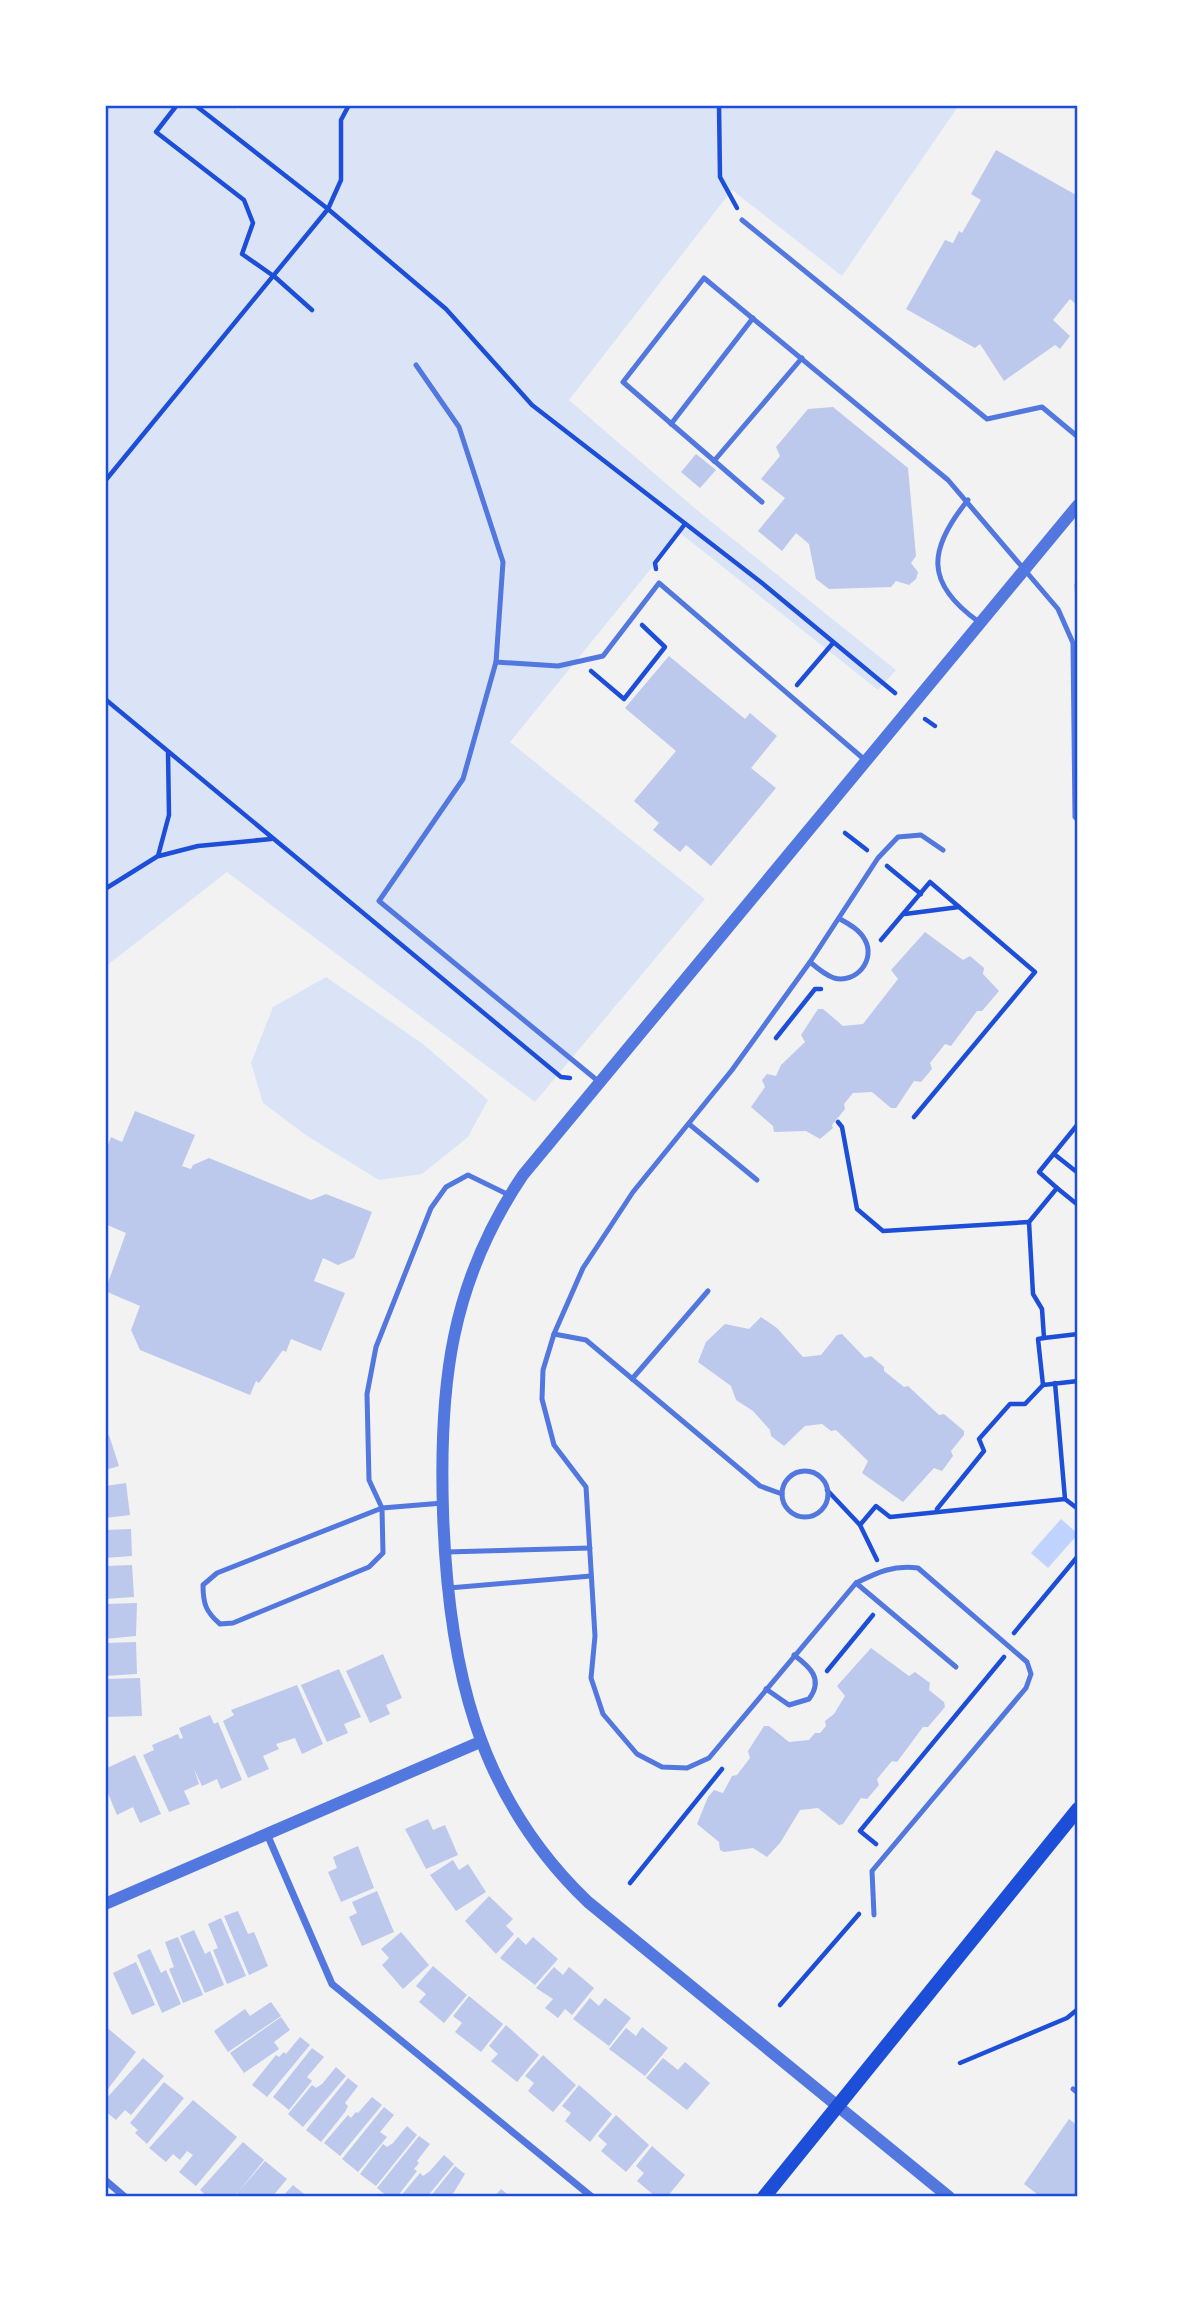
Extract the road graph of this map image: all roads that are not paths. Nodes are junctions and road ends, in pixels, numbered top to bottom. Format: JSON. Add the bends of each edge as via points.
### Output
{"nodes":[{"id":1,"x":742,"y":220,"type":"road end"},
{"id":2,"x":753,"y":318,"type":"junction"},
{"id":3,"x":802,"y":358,"type":"junction"},
{"id":4,"x":416,"y":365,"type":"dead end"},
{"id":5,"x":671,"y":424,"type":"junction"},
{"id":6,"x":1078,"y":437,"type":"edge"},
{"id":7,"x":714,"y":461,"type":"junction"},
{"id":8,"x":968,"y":500,"type":"junction"},
{"id":9,"x":762,"y":502,"type":"dead end"},
{"id":10,"x":1078,"y":505,"type":"edge"},
{"id":11,"x":1025,"y":571,"type":"junction"},
{"id":12,"x":981,"y":623,"type":"junction"},
{"id":13,"x":496,"y":662,"type":"junction"},
{"id":14,"x":865,"y":760,"type":"junction"},
{"id":15,"x":1078,"y":820,"type":"edge"},
{"id":16,"x":943,"y":850,"type":"dead end"},
{"id":17,"x":840,"y":919,"type":"junction"},
{"id":18,"x":810,"y":962,"type":"junction"},
{"id":19,"x":598,"y":1081,"type":"junction"},
{"id":20,"x":689,"y":1124,"type":"junction"},
{"id":21,"x":757,"y":1180,"type":"dead end"},
{"id":22,"x":509,"y":1195,"type":"junction"},
{"id":23,"x":708,"y":1291,"type":"dead end"},
{"id":24,"x":554,"y":1334,"type":"junction"},
{"id":25,"x":632,"y":1379,"type":"junction"},
{"id":26,"x":782,"y":1494,"type":"junction"},
{"id":27,"x":443,"y":1503,"type":"junction"},
{"id":28,"x":382,"y":1508,"type":"junction"},
{"id":29,"x":590,"y":1548,"type":"junction"},
{"id":30,"x":444,"y":1552,"type":"junction"},
{"id":31,"x":591,"y":1576,"type":"junction"},
{"id":32,"x":856,"y":1583,"type":"junction"},
{"id":33,"x":446,"y":1588,"type":"junction"},
{"id":34,"x":794,"y":1654,"type":"junction"},
{"id":35,"x":956,"y":1667,"type":"dead end"},
{"id":36,"x":766,"y":1689,"type":"junction"},
{"id":37,"x":480,"y":1742,"type":"junction"},
{"id":38,"x":1078,"y":1809,"type":"edge"},
{"id":39,"x":267,"y":1834,"type":"junction"},
{"id":40,"x":106,"y":1900,"type":"edge"},
{"id":41,"x":874,"y":1915,"type":"dead end"},
{"id":42,"x":839,"y":2107,"type":"junction"},
{"id":43,"x":105,"y":2180,"type":"edge"},
{"id":44,"x":125,"y":2197,"type":"edge"},
{"id":45,"x":592,"y":2197,"type":"edge"},
{"id":46,"x":764,"y":2197,"type":"edge"},
{"id":47,"x":948,"y":2197,"type":"edge"}],
"edges":[{"from":1,"to":6,"type":"lane","via":[[987,419],[1042,407]]},
{"from":2,"to":3,"type":"lane"},
{"from":2,"to":5,"type":"lane"},
{"from":2,"to":5,"type":"lane","via":[[704,278],[623,382]]},
{"from":3,"to":7,"type":"lane"},
{"from":3,"to":8,"type":"lane"},
{"from":4,"to":13,"type":"lane","via":[[459,427],[503,562]]},
{"from":5,"to":7,"type":"lane"},
{"from":7,"to":9,"type":"lane"},
{"from":8,"to":11,"type":"lane"},
{"from":8,"to":12,"type":"lane","via":[[938,547],[940,572],[954,605]]},
{"from":10,"to":11,"type":"street"},
{"from":11,"to":12,"type":"street"},
{"from":11,"to":15,"type":"lane","via":[[1058,609],[1073,643]]},
{"from":12,"to":14,"type":"street"},
{"from":13,"to":14,"type":"lane","via":[[558,666],[603,656],[659,583]]},
{"from":13,"to":19,"type":"lane","via":[[463,779],[379,901]]},
{"from":14,"to":19,"type":"street"},
{"from":16,"to":17,"type":"lane","via":[[921,835],[898,837],[878,858]]},
{"from":17,"to":18,"type":"lane"},
{"from":17,"to":18,"type":"lane","via":[[865,939],[864,967],[842,979]]},
{"from":18,"to":20,"type":"lane"},
{"from":19,"to":22,"type":"street"},
{"from":20,"to":21,"type":"lane"},
{"from":20,"to":24,"type":"lane","via":[[633,1192],[583,1268]]},
{"from":22,"to":27,"type":"street","via":[[478,1254],[452,1341],[442,1417]]},
{"from":22,"to":28,"type":"lane","via":[[468,1175],[446,1187],[431,1208],[376,1347],[367,1394],[369,1480]]},
{"from":23,"to":25,"type":"lane"},
{"from":24,"to":25,"type":"lane","via":[[586,1340]]},
{"from":24,"to":29,"type":"lane","via":[[543,1370],[546,1422],[554,1445],[586,1487]]},
{"from":25,"to":26,"type":"lane","via":[[760,1486]]},
{"from":26,"to":26,"type":"lane","via":[[792,1475],[806,1471],[820,1477],[827,1490],[820,1511],[807,1517],[786,1508]]},
{"from":27,"to":28,"type":"lane"},
{"from":27,"to":30,"type":"street"},
{"from":28,"to":28,"type":"lane","via":[[217,1573],[203,1586],[207,1614],[220,1624],[233,1623],[369,1567],[383,1553]]},
{"from":29,"to":30,"type":"lane"},
{"from":29,"to":31,"type":"lane"},
{"from":30,"to":33,"type":"street"},
{"from":31,"to":33,"type":"lane"},
{"from":31,"to":36,"type":"lane","via":[[591,1678],[603,1714],[637,1754],[662,1766],[687,1768],[709,1758]]},
{"from":32,"to":34,"type":"lane"},
{"from":32,"to":35,"type":"lane"},
{"from":32,"to":41,"type":"lane","via":[[881,1570],[918,1568],[1027,1662],[1031,1674],[1026,1688],[872,1871]]},
{"from":33,"to":37,"type":"street","via":[[458,1666]]},
{"from":34,"to":36,"type":"lane"},
{"from":34,"to":36,"type":"lane","via":[[814,1673],[816,1687],[809,1699],[789,1705]]},
{"from":37,"to":39,"type":"street"},
{"from":37,"to":42,"type":"street","via":[[519,1820],[569,1884]]},
{"from":38,"to":42,"type":"main road"},
{"from":39,"to":40,"type":"street"},
{"from":39,"to":45,"type":"street","via":[[332,1984]]},
{"from":42,"to":46,"type":"main road"},
{"from":42,"to":47,"type":"street"},
{"from":43,"to":44,"type":"street"}]}
